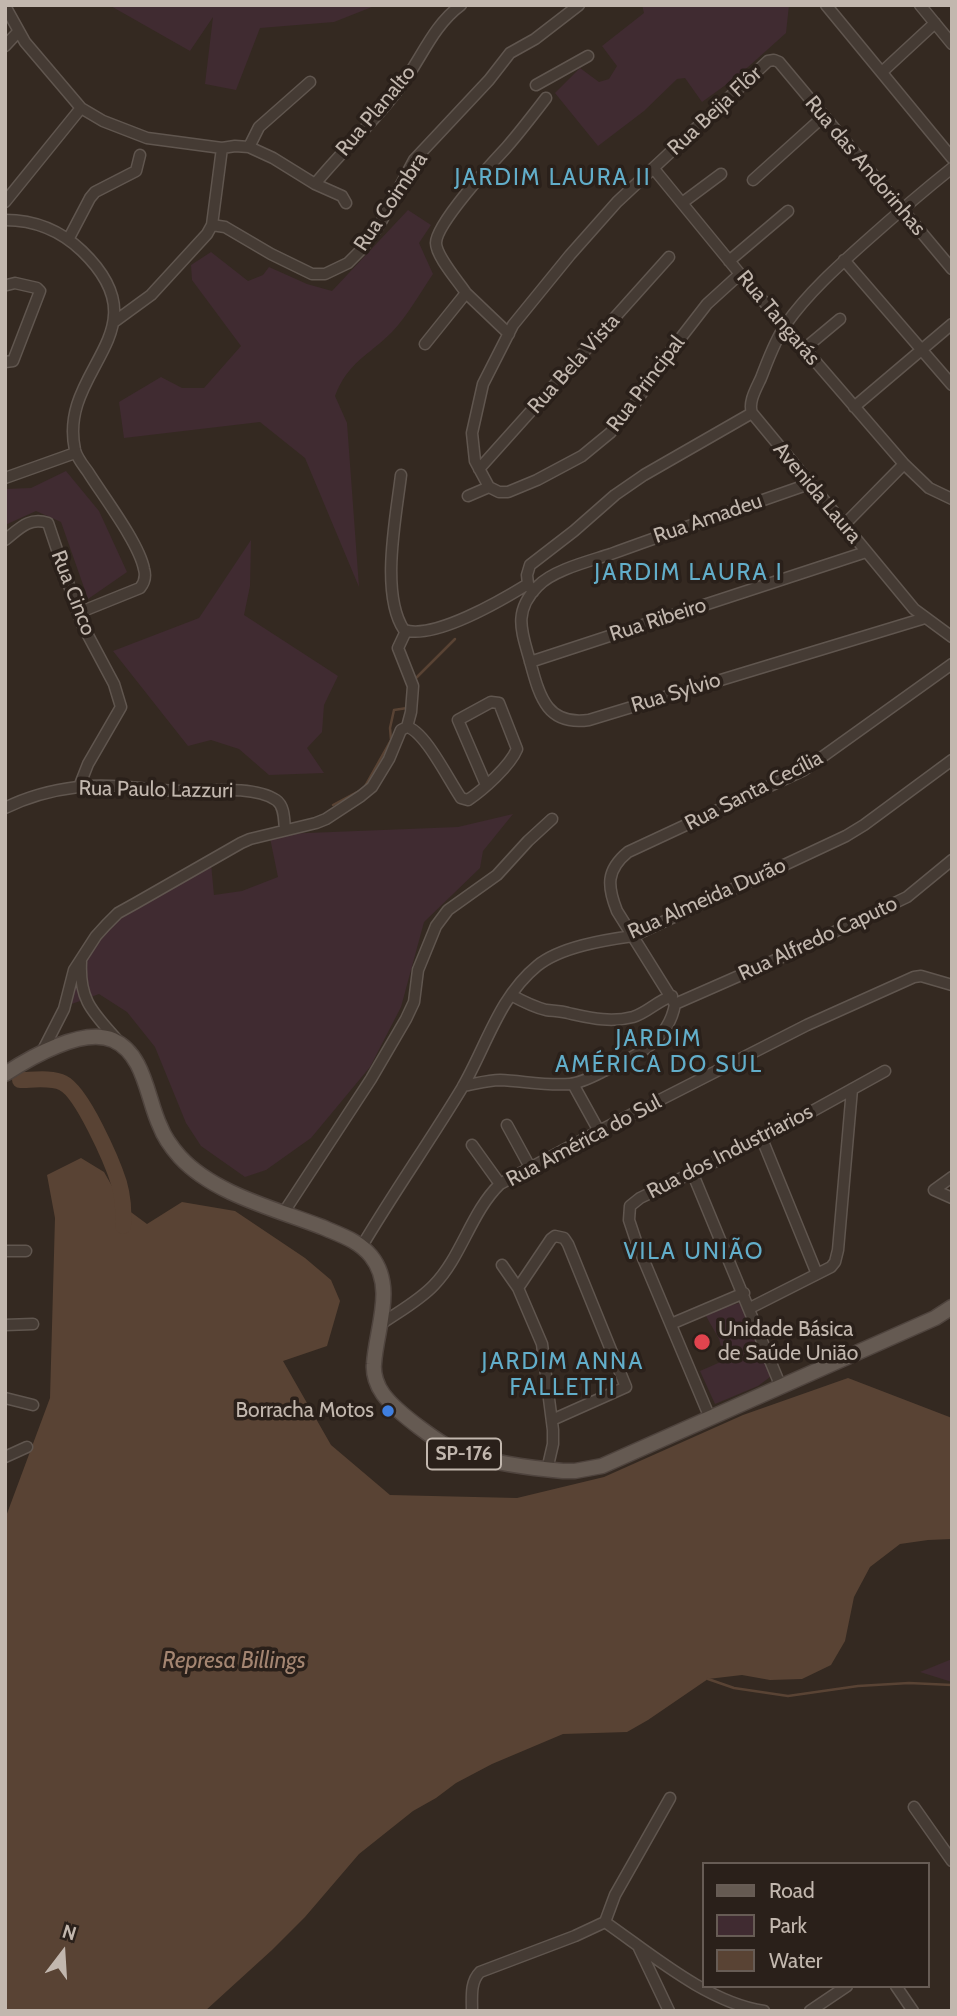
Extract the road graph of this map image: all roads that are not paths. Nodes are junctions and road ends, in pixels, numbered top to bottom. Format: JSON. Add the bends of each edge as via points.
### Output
{"nodes":[{"id":1,"x":461,"y":5,"type":"edge"},
{"id":2,"x":579,"y":5,"type":"edge"},
{"id":3,"x":826,"y":5,"type":"edge"},
{"id":4,"x":920,"y":5,"type":"edge"},
{"id":5,"x":5,"y":6,"type":"edge"},
{"id":6,"x":935,"y":23,"type":"junction"},
{"id":7,"x":18,"y":32,"type":"junction"},
{"id":8,"x":952,"y":44,"type":"edge"},
{"id":9,"x":5,"y":46,"type":"edge"},
{"id":10,"x":588,"y":56,"type":"dead end"},
{"id":11,"x":779,"y":62,"type":"joint"},
{"id":12,"x":882,"y":72,"type":"junction"},
{"id":13,"x":310,"y":82,"type":"dead end"},
{"id":14,"x":536,"y":85,"type":"dead end"},
{"id":15,"x":546,"y":99,"type":"dead end"},
{"id":16,"x":81,"y":108,"type":"junction"},
{"id":17,"x":824,"y":116,"type":"junction"},
{"id":18,"x":249,"y":147,"type":"junction"},
{"id":19,"x":222,"y":148,"type":"junction"},
{"id":20,"x":140,"y":155,"type":"dead end"},
{"id":21,"x":952,"y":158,"type":"edge"},
{"id":22,"x":654,"y":169,"type":"junction"},
{"id":23,"x":952,"y":169,"type":"edge"},
{"id":24,"x":721,"y":174,"type":"dead end"},
{"id":25,"x":753,"y":180,"type":"dead end"},
{"id":26,"x":314,"y":184,"type":"junction"},
{"id":27,"x":5,"y":202,"type":"edge"},
{"id":28,"x":346,"y":203,"type":"dead end"},
{"id":29,"x":682,"y":203,"type":"junction"},
{"id":30,"x":901,"y":209,"type":"junction"},
{"id":31,"x":788,"y":211,"type":"dead end"},
{"id":32,"x":5,"y":220,"type":"edge"},
{"id":33,"x":212,"y":225,"type":"junction"},
{"id":34,"x":69,"y":239,"type":"junction"},
{"id":35,"x":669,"y":257,"type":"dead end"},
{"id":36,"x":844,"y":260,"type":"junction"},
{"id":37,"x":729,"y":261,"type":"junction"},
{"id":38,"x":952,"y":269,"type":"edge"},
{"id":39,"x":740,"y":274,"type":"junction"},
{"id":40,"x":7,"y":285,"type":"edge"},
{"id":41,"x":466,"y":293,"type":"junction"},
{"id":42,"x":840,"y":318,"type":"dead end"},
{"id":43,"x":114,"y":323,"type":"junction"},
{"id":44,"x":952,"y":324,"type":"edge"},
{"id":45,"x":785,"y":326,"type":"junction"},
{"id":46,"x":509,"y":334,"type":"junction"},
{"id":47,"x":425,"y":344,"type":"dead end"},
{"id":48,"x":804,"y":349,"type":"junction"},
{"id":49,"x":921,"y":350,"type":"junction"},
{"id":50,"x":6,"y":364,"type":"edge"},
{"id":51,"x":952,"y":385,"type":"edge"},
{"id":52,"x":854,"y":407,"type":"junction"},
{"id":53,"x":752,"y":414,"type":"junction"},
{"id":54,"x":75,"y":453,"type":"junction"},
{"id":55,"x":904,"y":464,"type":"junction"},
{"id":56,"x":477,"y":465,"type":"junction"},
{"id":57,"x":401,"y":475,"type":"dead end"},
{"id":58,"x":5,"y":478,"type":"edge"},
{"id":59,"x":809,"y":485,"type":"junction"},
{"id":60,"x":489,"y":487,"type":"junction"},
{"id":61,"x":468,"y":496,"type":"dead end"},
{"id":62,"x":952,"y":499,"type":"edge"},
{"id":63,"x":844,"y":525,"type":"junction"},
{"id":64,"x":5,"y":540,"type":"edge"},
{"id":65,"x":866,"y":551,"type":"junction"},
{"id":66,"x":530,"y":588,"type":"junction"},
{"id":67,"x":78,"y":613,"type":"junction"},
{"id":68,"x":925,"y":618,"type":"junction"},
{"id":69,"x":405,"y":631,"type":"junction"},
{"id":70,"x":952,"y":637,"type":"edge"},
{"id":71,"x":530,"y":662,"type":"junction"},
{"id":72,"x":952,"y":664,"type":"edge"},
{"id":73,"x":407,"y":727,"type":"junction"},
{"id":74,"x":952,"y":760,"type":"edge"},
{"id":75,"x":486,"y":785,"type":"junction"},
{"id":76,"x":79,"y":787,"type":"junction"},
{"id":77,"x":5,"y":795,"type":"edge"},
{"id":78,"x":10,"y":806,"type":"edge"},
{"id":79,"x":552,"y":818,"type":"dead end"},
{"id":80,"x":285,"y":830,"type":"junction"},
{"id":81,"x":952,"y":860,"type":"edge"},
{"id":82,"x":633,"y":936,"type":"junction"},
{"id":83,"x":82,"y":959,"type":"junction"},
{"id":84,"x":952,"y":985,"type":"edge"},
{"id":85,"x":511,"y":995,"type":"junction"},
{"id":86,"x":673,"y":1000,"type":"junction"},
{"id":87,"x":122,"y":1045,"type":"junction"},
{"id":88,"x":42,"y":1052,"type":"junction"},
{"id":89,"x":885,"y":1072,"type":"dead end"},
{"id":90,"x":5,"y":1074,"type":"edge"},
{"id":91,"x":573,"y":1084,"type":"junction"},
{"id":92,"x":463,"y":1086,"type":"junction"},
{"id":93,"x":852,"y":1090,"type":"junction"},
{"id":94,"x":507,"y":1125,"type":"dead end"},
{"id":95,"x":599,"y":1131,"type":"junction"},
{"id":96,"x":762,"y":1139,"type":"junction"},
{"id":97,"x":472,"y":1145,"type":"dead end"},
{"id":98,"x":531,"y":1169,"type":"junction"},
{"id":99,"x":692,"y":1172,"type":"junction"},
{"id":100,"x":952,"y":1177,"type":"edge"},
{"id":101,"x":500,"y":1184,"type":"junction"},
{"id":102,"x":952,"y":1198,"type":"edge"},
{"id":103,"x":284,"y":1212,"type":"junction"},
{"id":104,"x":362,"y":1246,"type":"junction"},
{"id":105,"x":5,"y":1251,"type":"edge"},
{"id":106,"x":26,"y":1251,"type":"dead end"},
{"id":107,"x":502,"y":1265,"type":"dead end"},
{"id":108,"x":817,"y":1274,"type":"junction"},
{"id":109,"x":518,"y":1288,"type":"junction"},
{"id":110,"x":744,"y":1293,"type":"junction"},
{"id":111,"x":952,"y":1307,"type":"edge"},
{"id":112,"x":750,"y":1308,"type":"junction"},
{"id":113,"x":33,"y":1324,"type":"dead end"},
{"id":114,"x":381,"y":1324,"type":"junction"},
{"id":115,"x":671,"y":1324,"type":"junction"},
{"id":116,"x":5,"y":1325,"type":"edge"},
{"id":117,"x":782,"y":1387,"type":"junction"},
{"id":118,"x":5,"y":1398,"type":"edge"},
{"id":119,"x":33,"y":1405,"type":"dead end"},
{"id":120,"x":710,"y":1418,"type":"junction"},
{"id":121,"x":552,"y":1420,"type":"junction"},
{"id":122,"x":27,"y":1447,"type":"dead end"},
{"id":123,"x":5,"y":1457,"type":"edge"},
{"id":124,"x":547,"y":1470,"type":"junction"},
{"id":125,"x":670,"y":1798,"type":"dead end"},
{"id":126,"x":914,"y":1807,"type":"dead end"},
{"id":127,"x":952,"y":1861,"type":"edge"},
{"id":128,"x":605,"y":1922,"type":"junction"},
{"id":129,"x":638,"y":1945,"type":"junction"},
{"id":130,"x":670,"y":1967,"type":"junction"},
{"id":131,"x":657,"y":1983,"type":"junction"},
{"id":132,"x":702,"y":1986,"type":"edge"},
{"id":133,"x":706,"y":1988,"type":"edge"},
{"id":134,"x":844,"y":1988,"type":"edge"},
{"id":135,"x":896,"y":1988,"type":"edge"},
{"id":136,"x":472,"y":2011,"type":"edge"},
{"id":137,"x":668,"y":2011,"type":"edge"},
{"id":138,"x":764,"y":2011,"type":"edge"},
{"id":139,"x":810,"y":2011,"type":"edge"},
{"id":140,"x":913,"y":2011,"type":"edge"}],
"edges":[{"from":1,"to":26,"type":"street","name":"Rua Planalto","via":[[441,24],[397,93]]},
{"from":2,"to":33,"type":"street","name":"Rua Coimbra","via":[[510,53],[414,160],[380,224],[348,263],[317,275],[225,227]]},
{"from":3,"to":12,"type":"street"},
{"from":4,"to":6,"type":"street"},
{"from":5,"to":7,"type":"street"},
{"from":6,"to":8,"type":"street"},
{"from":6,"to":12,"type":"street"},
{"from":7,"to":9,"type":"street"},
{"from":7,"to":16,"type":"street"},
{"from":10,"to":14,"type":"street"},
{"from":11,"to":17,"type":"street","name":"Rua das Andorinhas"},
{"from":11,"to":22,"type":"street","name":"Rua Beija Flôr","via":[[768,61]]},
{"from":12,"to":21,"type":"street"},
{"from":13,"to":18,"type":"street","via":[[259,127]]},
{"from":15,"to":41,"type":"street","via":[[466,193],[437,236],[442,257]]},
{"from":16,"to":19,"type":"street","via":[[147,138]]},
{"from":16,"to":27,"type":"street"},
{"from":17,"to":25,"type":"street"},
{"from":17,"to":30,"type":"street","name":"Rua das Andorinhas"},
{"from":18,"to":19,"type":"street"},
{"from":18,"to":26,"type":"street"},
{"from":19,"to":33,"type":"street"},
{"from":20,"to":34,"type":"street","via":[[136,171],[95,192]]},
{"from":22,"to":29,"type":"street","name":"Rua Tangarás"},
{"from":22,"to":46,"type":"street","name":"Rua Beija Flôr","via":[[570,255]]},
{"from":23,"to":30,"type":"street"},
{"from":24,"to":29,"type":"street"},
{"from":26,"to":28,"type":"street","via":[[342,196]]},
{"from":29,"to":37,"type":"street","name":"Rua Tangarás"},
{"from":30,"to":36,"type":"street"},
{"from":30,"to":38,"type":"street","name":"Rua das Andorinhas"},
{"from":31,"to":37,"type":"street"},
{"from":32,"to":34,"type":"street","via":[[46,226]]},
{"from":33,"to":43,"type":"street","via":[[151,295]]},
{"from":34,"to":43,"type":"street","via":[[90,259],[110,290]]},
{"from":35,"to":56,"type":"street","name":"Rua Bela Vista"},
{"from":36,"to":45,"type":"street"},
{"from":36,"to":49,"type":"street"},
{"from":37,"to":39,"type":"street","name":"Rua Tangarás"},
{"from":39,"to":45,"type":"street","name":"Rua Tangarás"},
{"from":39,"to":60,"type":"street","name":"Rua Principal","via":[[707,304],[634,405],[597,445],[565,466],[508,492]]},
{"from":40,"to":50,"type":"street","via":[[40,291],[13,361]]},
{"from":41,"to":46,"type":"street"},
{"from":41,"to":47,"type":"street"},
{"from":42,"to":48,"type":"street"},
{"from":43,"to":54,"type":"street","via":[[73,415]]},
{"from":44,"to":49,"type":"street"},
{"from":45,"to":48,"type":"street","name":"Rua Tangarás"},
{"from":45,"to":53,"type":"street","via":[[752,397]]},
{"from":46,"to":56,"type":"street","name":"Rua Beija Flôr","via":[[483,384],[472,433]]},
{"from":48,"to":52,"type":"street","name":"Rua Tangarás"},
{"from":49,"to":51,"type":"street"},
{"from":49,"to":52,"type":"street"},
{"from":52,"to":55,"type":"street","name":"Rua Tangarás"},
{"from":53,"to":59,"type":"street","name":"Avenida Laura"},
{"from":53,"to":66,"type":"street","name":"Rua Sylvio","via":[[615,495],[530,565]]},
{"from":54,"to":58,"type":"street"},
{"from":54,"to":67,"type":"street","via":[[135,546],[145,579],[141,588]]},
{"from":55,"to":62,"type":"street","name":"Rua Tangarás","via":[[929,488]]},
{"from":55,"to":63,"type":"street"},
{"from":56,"to":60,"type":"street"},
{"from":57,"to":69,"type":"street","via":[[392,565],[395,611]]},
{"from":59,"to":63,"type":"street","name":"Avenida Laura"},
{"from":59,"to":66,"type":"street","name":"Rua Amadeu","via":[[569,569]]},
{"from":60,"to":61,"type":"street"},
{"from":63,"to":65,"type":"street","name":"Avenida Laura"},
{"from":64,"to":67,"type":"street","name":"Rua Cinco","via":[[28,522],[48,523]]},
{"from":65,"to":68,"type":"street","name":"Avenida Laura"},
{"from":65,"to":71,"type":"street","name":"Rua Ribeiro"},
{"from":66,"to":69,"type":"street","name":"Rua Amadeu","via":[[447,624]]},
{"from":66,"to":71,"type":"street","name":"Rua Sylvio","via":[[521,617]]},
{"from":67,"to":76,"type":"street","name":"Rua Cinco","via":[[121,707]]},
{"from":68,"to":70,"type":"street","name":"Avenida Laura"},
{"from":68,"to":71,"type":"street","name":"Rua Sylvio","via":[[579,721],[547,707]]},
{"from":69,"to":73,"type":"street","via":[[398,648],[411,682]]},
{"from":72,"to":82,"type":"street","name":"Rua Santa Cecília","via":[[804,770],[628,852],[612,870],[610,890]]},
{"from":73,"to":75,"type":"street","via":[[425,741],[461,798],[471,799]]},
{"from":73,"to":80,"type":"street","via":[[401,730],[368,790],[326,819]]},
{"from":74,"to":82,"type":"street","name":"Rua Almeida Durão","via":[[846,836]]},
{"from":75,"to":75,"type":"street","via":[[517,749],[499,704],[491,702],[458,719]]},
{"from":76,"to":78,"type":"street","name":"Rua Paulo Lazzuri"},
{"from":76,"to":80,"type":"street","name":"Rua Paulo Lazzuri","via":[[260,794],[281,805]]},
{"from":77,"to":78,"type":"street"},
{"from":79,"to":103,"type":"street","via":[[497,875],[448,910],[436,926],[418,970],[414,1002],[406,1019]]},
{"from":80,"to":83,"type":"street","via":[[231,848],[118,914]]},
{"from":81,"to":86,"type":"street","name":"Rua Alfredo Caputo","via":[[907,897],[782,957]]},
{"from":82,"to":85,"type":"street","name":"Rua Almeida Durão","via":[[596,941],[550,958],[523,978]]},
{"from":82,"to":86,"type":"street","name":"Rua Santa Cecília"},
{"from":83,"to":87,"type":"street","via":[[83,995]]},
{"from":83,"to":88,"type":"street"},
{"from":84,"to":95,"type":"street","name":"Rua América do Sul","via":[[914,977],[807,1025]]},
{"from":85,"to":86,"type":"street","name":"Rua Alfredo Caputo","via":[[544,1009],[610,1021],[636,1016],[660,1000]]},
{"from":85,"to":92,"type":"street","name":"Rua Almeida Durão"},
{"from":86,"to":91,"type":"street","via":[[673,1015],[651,1046]]},
{"from":87,"to":88,"type":"main road","via":[[98,1036]]},
{"from":87,"to":103,"type":"main road","via":[[142,1074],[160,1128],[184,1161],[242,1197]]},
{"from":88,"to":90,"type":"main road"},
{"from":89,"to":93,"type":"street","name":"Rua dos Industriarios"},
{"from":91,"to":92,"type":"street","via":[[496,1080]]},
{"from":91,"to":95,"type":"street"},
{"from":92,"to":104,"type":"street","name":"Rua Almeida Durão"},
{"from":93,"to":96,"type":"street","name":"Rua dos Industriarios"},
{"from":93,"to":108,"type":"street","via":[[838,1250],[835,1262]]},
{"from":94,"to":98,"type":"street"},
{"from":95,"to":98,"type":"street","name":"Rua América do Sul"},
{"from":96,"to":99,"type":"street","name":"Rua dos Industriarios"},
{"from":96,"to":108,"type":"street"},
{"from":97,"to":101,"type":"street"},
{"from":98,"to":101,"type":"street","name":"Rua América do Sul"},
{"from":99,"to":110,"type":"street"},
{"from":99,"to":115,"type":"street","name":"Rua dos Industriarios","via":[[640,1198],[628,1213]]},
{"from":100,"to":102,"type":"street","via":[[934,1190]]},
{"from":101,"to":114,"type":"street","name":"Rua América do Sul","via":[[434,1285]]},
{"from":103,"to":104,"type":"main road"},
{"from":104,"to":114,"type":"main road","number":"SP-176","via":[[374,1259],[383,1281]]},
{"from":105,"to":106,"type":"street"},
{"from":107,"to":109,"type":"street"},
{"from":108,"to":112,"type":"street"},
{"from":109,"to":121,"type":"street","via":[[542,1344]]},
{"from":109,"to":121,"type":"street","via":[[551,1238],[564,1238],[626,1387]]},
{"from":110,"to":112,"type":"street"},
{"from":110,"to":115,"type":"street"},
{"from":111,"to":117,"type":"main road","number":"SP-176"},
{"from":112,"to":117,"type":"street"},
{"from":113,"to":116,"type":"street"},
{"from":114,"to":124,"type":"main road","number":"SP-176","via":[[374,1373],[392,1404],[461,1453]]},
{"from":115,"to":120,"type":"street","name":"Rua dos Industriarios"},
{"from":117,"to":120,"type":"main road","number":"SP-176"},
{"from":118,"to":119,"type":"street"},
{"from":120,"to":124,"type":"main road","number":"SP-176","via":[[602,1466]]},
{"from":121,"to":124,"type":"street"},
{"from":122,"to":123,"type":"street"},
{"from":125,"to":128,"type":"street","via":[[615,1895]]},
{"from":126,"to":127,"type":"street"},
{"from":128,"to":129,"type":"street"},
{"from":128,"to":136,"type":"street","via":[[480,1972],[472,1984]]},
{"from":129,"to":130,"type":"street"},
{"from":129,"to":131,"type":"street"},
{"from":130,"to":131,"type":"street","via":[[662,1971]]},
{"from":130,"to":132,"type":"street"},
{"from":131,"to":137,"type":"street"},
{"from":133,"to":138,"type":"street","via":[[726,2000]]},
{"from":134,"to":139,"type":"street"},
{"from":135,"to":140,"type":"street"}]}
